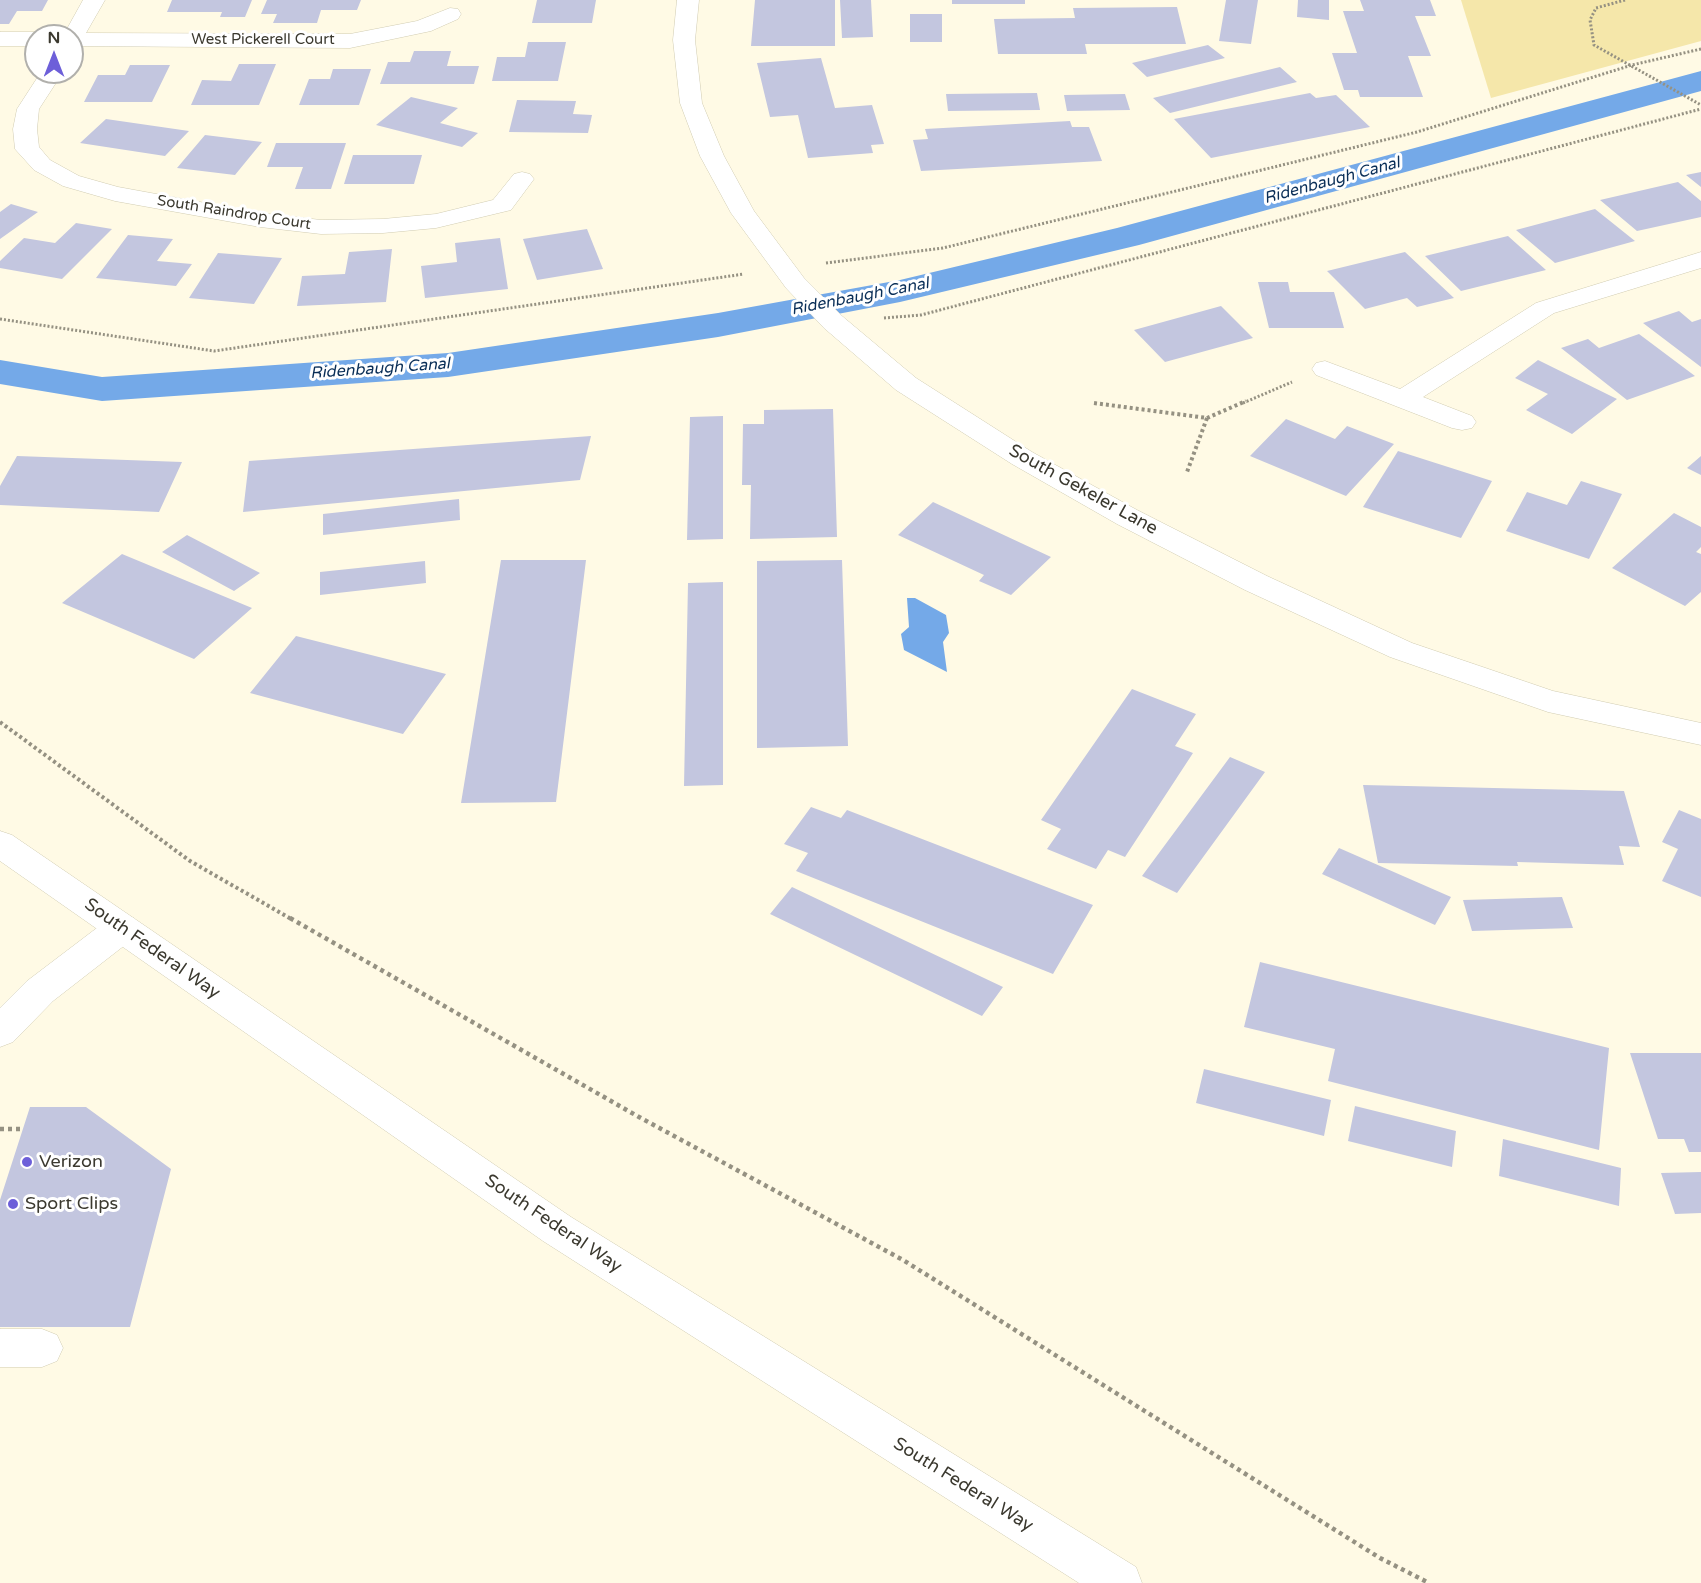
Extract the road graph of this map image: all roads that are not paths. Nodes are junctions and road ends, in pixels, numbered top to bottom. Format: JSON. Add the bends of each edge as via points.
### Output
{"nodes":[{"id":1,"x":94,"y":0,"type":"edge"},
{"id":2,"x":688,"y":0,"type":"edge"},
{"id":3,"x":450,"y":14,"type":"dead end"},
{"id":4,"x":80,"y":24,"type":"edge"},
{"id":5,"x":0,"y":39,"type":"edge"},
{"id":6,"x":24,"y":39,"type":"edge"},
{"id":7,"x":84,"y":39,"type":"edge"},
{"id":8,"x":44,"y":84,"type":"edge"},
{"id":9,"x":522,"y":179,"type":"dead end"},
{"id":10,"x":1701,"y":260,"type":"edge"},
{"id":11,"x":1314,"y":374,"type":"road end"},
{"id":12,"x":1402,"y":399,"type":"junction"},
{"id":13,"x":1462,"y":422,"type":"dead end"},
{"id":14,"x":1701,"y":734,"type":"edge"},
{"id":15,"x":0,"y":844,"type":"edge"},
{"id":16,"x":122,"y":928,"type":"junction"},
{"id":17,"x":0,"y":1032,"type":"edge"},
{"id":18,"x":0,"y":1348,"type":"edge"},
{"id":19,"x":42,"y":1348,"type":"dead end"},
{"id":20,"x":1120,"y":1583,"type":"edge"}],
"edges":[{"from":1,"to":4,"type":"street"},
{"from":2,"to":14,"type":"street","name":"South Gekeler Lane","via":[[684,40],[692,103],[712,156],[743,213],[789,276],[833,321],[906,384],[1022,458],[1127,517],[1256,583],[1401,650],[1548,701]]},
{"from":3,"to":7,"type":"street","name":"West Pickerell Court","via":[[423,27],[350,41]]},
{"from":5,"to":6,"type":"street"},
{"from":8,"to":9,"type":"street","name":"South Raindrop Court","via":[[28,110],[27,149],[42,165],[71,181],[115,194],[260,220],[321,227],[383,226],[436,221],[502,205]]},
{"from":10,"to":12,"type":"street","via":[[1545,308]]},
{"from":11,"to":12,"type":"street"},
{"from":12,"to":13,"type":"street"},
{"from":15,"to":16,"type":"street","name":"South Federal Way"},
{"from":16,"to":17,"type":"street","via":[[40,991]]},
{"from":16,"to":20,"type":"street","name":"South Federal Way","via":[[557,1229]]},
{"from":18,"to":19,"type":"street"}]}
